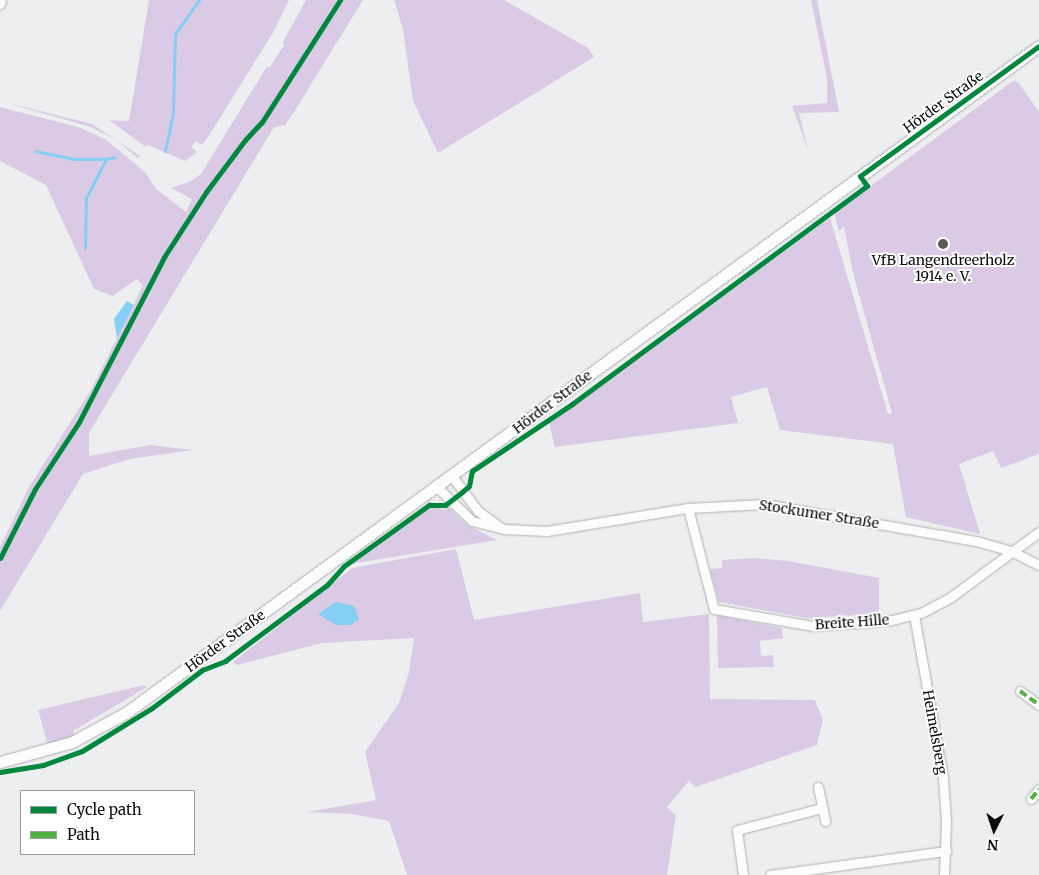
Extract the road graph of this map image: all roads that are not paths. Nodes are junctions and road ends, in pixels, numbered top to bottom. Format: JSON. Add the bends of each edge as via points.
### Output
{"nodes":[{"id":1,"x":1,"y":0,"type":"edge"},
{"id":2,"x":0,"y":4,"type":"edge"},
{"id":3,"x":1039,"y":46,"type":"edge"},
{"id":4,"x":451,"y":475,"type":"junction"},
{"id":5,"x":436,"y":486,"type":"junction"},
{"id":6,"x":688,"y":508,"type":"junction"},
{"id":7,"x":504,"y":529,"type":"junction"},
{"id":8,"x":1039,"y":532,"type":"edge"},
{"id":9,"x":1011,"y":551,"type":"junction"},
{"id":10,"x":1039,"y":565,"type":"edge"},
{"id":11,"x":914,"y":615,"type":"junction"},
{"id":12,"x":1020,"y":690,"type":"dead end"},
{"id":13,"x":1039,"y":705,"type":"edge"},
{"id":14,"x":0,"y":762,"type":"edge"},
{"id":15,"x":818,"y":787,"type":"dead end"},
{"id":16,"x":1039,"y":789,"type":"edge"},
{"id":17,"x":1031,"y":799,"type":"dead end"},
{"id":18,"x":822,"y":808,"type":"junction"},
{"id":19,"x":825,"y":820,"type":"dead end"},
{"id":20,"x":946,"y":851,"type":"junction"},
{"id":21,"x":743,"y":875,"type":"edge"},
{"id":22,"x":770,"y":875,"type":"edge"},
{"id":23,"x":944,"y":875,"type":"edge"}],
"edges":[{"from":1,"to":2,"type":"street"},
{"from":3,"to":4,"type":"main road","name":"Hörder Straße"},
{"from":4,"to":5,"type":"main road","name":"Hörder Straße"},
{"from":4,"to":7,"type":"street","via":[[478,511]]},
{"from":5,"to":7,"type":"street","name":"Stockumer Straße","via":[[472,522]]},
{"from":5,"to":14,"type":"main road","name":"Hörder Straße","via":[[112,722],[72,742]]},
{"from":6,"to":7,"type":"street","name":"Stockumer Straße","via":[[547,530]]},
{"from":6,"to":9,"type":"street","name":"Stockumer Straße","via":[[724,504],[783,506],[976,541]]},
{"from":6,"to":11,"type":"street","name":"Breite Hille","via":[[714,609],[813,626]]},
{"from":8,"to":9,"type":"street","name":"Breite Hille"},
{"from":9,"to":10,"type":"street","name":"Stockumer Straße"},
{"from":9,"to":11,"type":"street","name":"Breite Hille","via":[[951,597]]},
{"from":11,"to":20,"type":"street","name":"Heimelsberg","via":[[943,778]]},
{"from":12,"to":13,"type":"street"},
{"from":15,"to":18,"type":"street"},
{"from":16,"to":17,"type":"street"},
{"from":18,"to":19,"type":"street"},
{"from":18,"to":21,"type":"street","via":[[737,830]]},
{"from":20,"to":22,"type":"street"},
{"from":20,"to":23,"type":"street","name":"Heimelsberg"}]}
